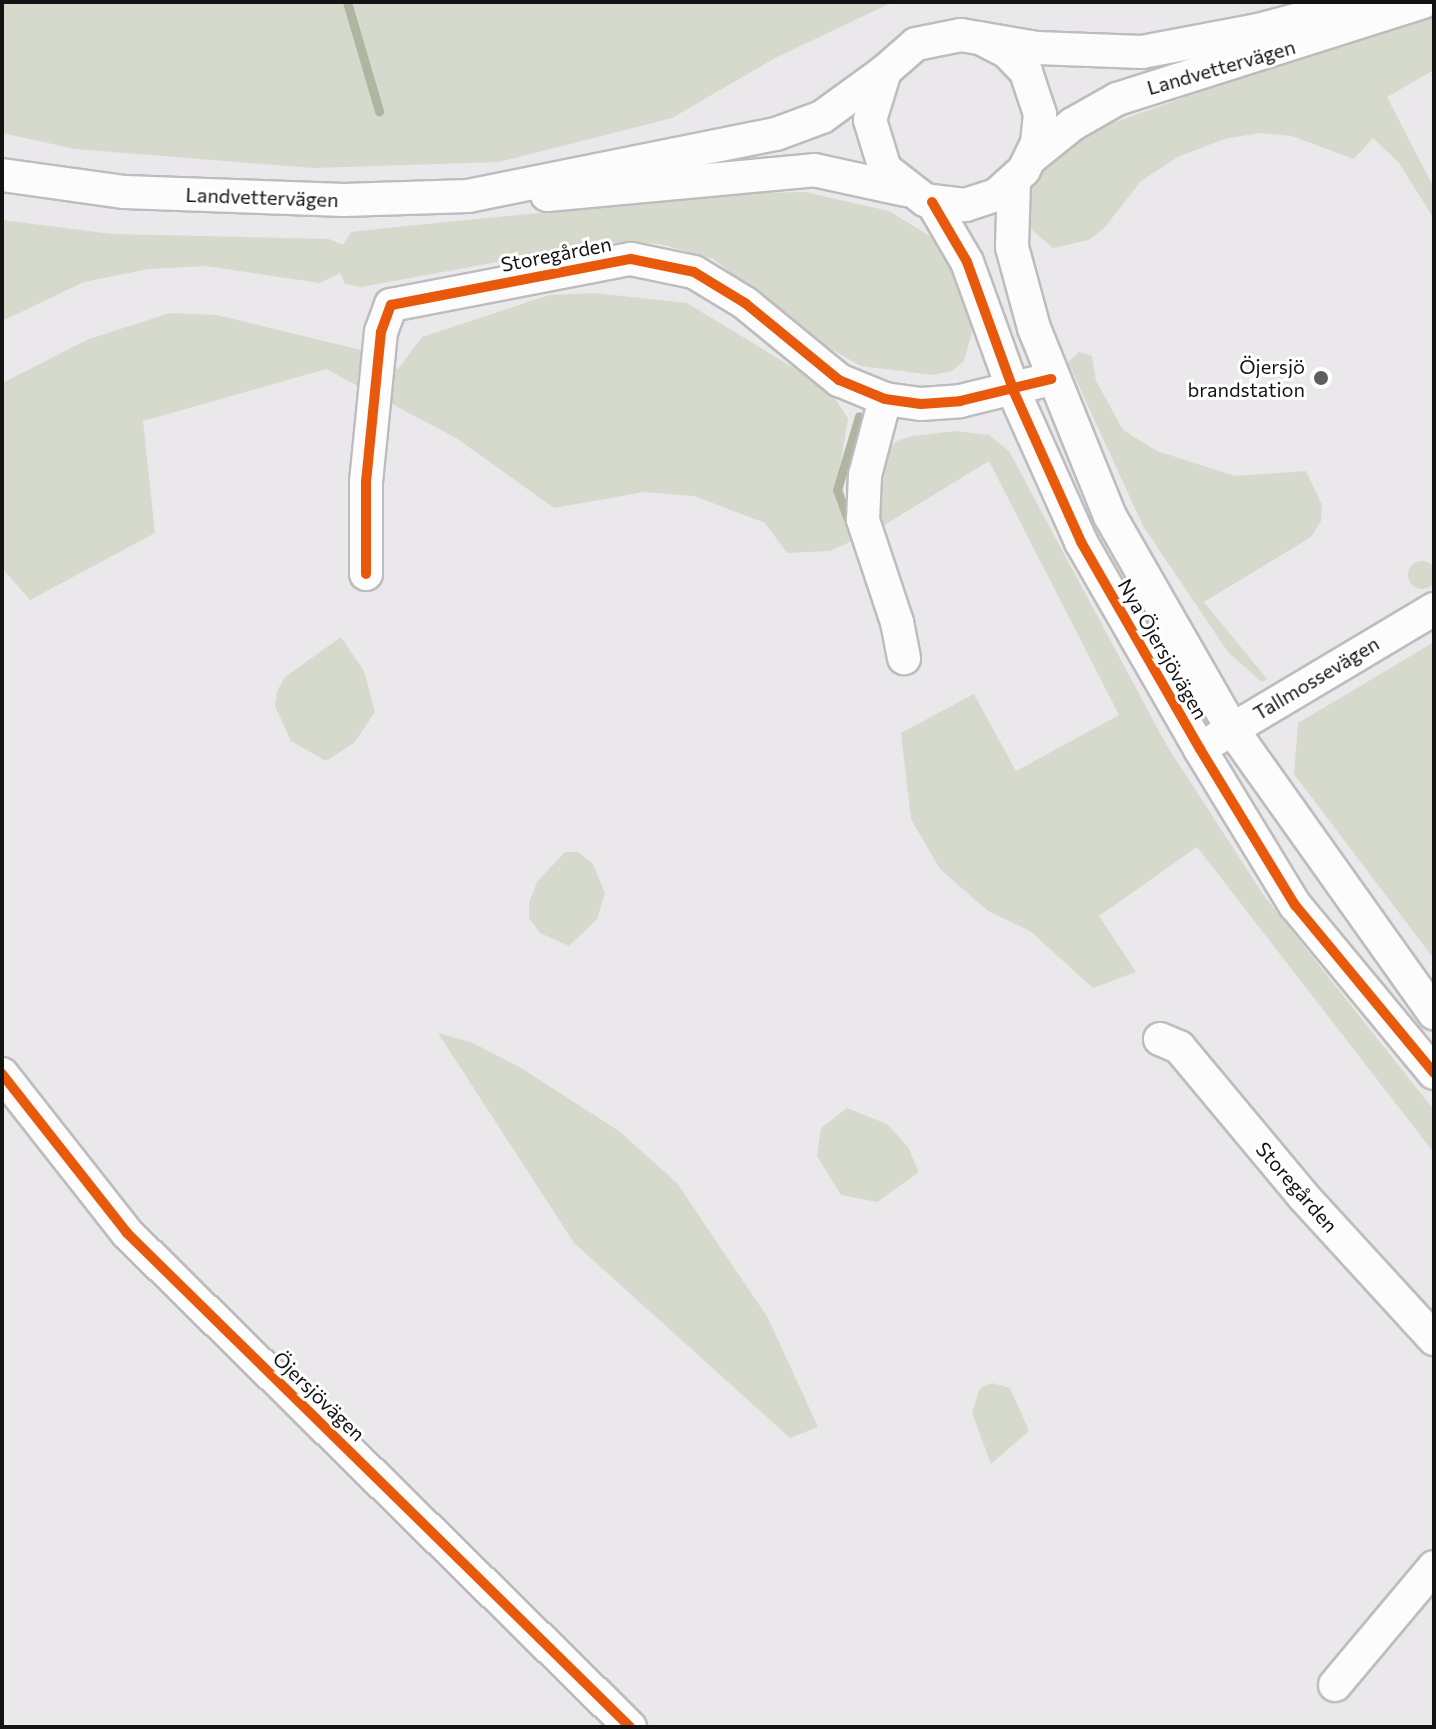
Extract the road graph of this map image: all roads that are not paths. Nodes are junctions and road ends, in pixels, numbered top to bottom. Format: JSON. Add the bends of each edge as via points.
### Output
{"nodes":[{"id":1,"x":1364,"y":2,"type":"edge"},
{"id":2,"x":1423,"y":2,"type":"edge"},
{"id":3,"x":980,"y":38,"type":"junction"},
{"id":4,"x":885,"y":71,"type":"junction"},
{"id":5,"x":1023,"y":169,"type":"junction"},
{"id":6,"x":2,"y":175,"type":"edge"},
{"id":7,"x":523,"y":189,"type":"junction"},
{"id":8,"x":920,"y":197,"type":"junction"},
{"id":9,"x":1051,"y":379,"type":"junction"},
{"id":10,"x":1014,"y":392,"type":"junction"},
{"id":11,"x":885,"y":399,"type":"junction"},
{"id":12,"x":366,"y":574,"type":"dead end"},
{"id":13,"x":1434,"y":609,"type":"edge"},
{"id":14,"x":904,"y":658,"type":"dead end"},
{"id":15,"x":1232,"y":729,"type":"junction"},
{"id":16,"x":1200,"y":749,"type":"junction"},
{"id":17,"x":1434,"y":1013,"type":"edge"},
{"id":18,"x":1160,"y":1039,"type":"dead end"},
{"id":19,"x":1434,"y":1073,"type":"edge"},
{"id":20,"x":2,"y":1074,"type":"edge"},
{"id":21,"x":1434,"y":1339,"type":"edge"},
{"id":22,"x":1434,"y":1567,"type":"edge"},
{"id":23,"x":1335,"y":1685,"type":"dead end"},
{"id":24,"x":630,"y":1727,"type":"edge"}],
"edges":[{"from":1,"to":3,"type":"street","name":"Landvettervägen","via":[[1258,30],[1142,52],[1065,50]]},
{"from":2,"to":5,"type":"street","name":"Landvettervägen","via":[[1117,99],[1073,124]]},
{"from":3,"to":4,"type":"street","name":"Landvettervägen","via":[[951,35],[924,41]]},
{"from":3,"to":5,"type":"street","via":[[1006,51],[1033,85],[1040,114]]},
{"from":4,"to":7,"type":"street","name":"Landvettervägen","via":[[822,117],[776,134],[547,176]]},
{"from":4,"to":8,"type":"street","via":[[870,110],[872,141],[885,169]]},
{"from":5,"to":8,"type":"street","name":"Landvettervägen","via":[[975,203]]},
{"from":5,"to":9,"type":"street","name":"Nya Öjersjövägen","via":[[1012,247]]},
{"from":6,"to":7,"type":"street","name":"Landvettervägen","via":[[125,192],[344,200]]},
{"from":7,"to":8,"type":"street","name":"Landvettervägen","via":[[551,196],[814,170]]},
{"from":8,"to":10,"type":"street","name":"Nya Öjersjövägen","via":[[967,262]]},
{"from":9,"to":10,"type":"street","name":"Storegården"},
{"from":9,"to":15,"type":"street","name":"Nya Öjersjövägen","via":[[1110,516]]},
{"from":10,"to":11,"type":"street","name":"Storegården","via":[[921,404]]},
{"from":10,"to":16,"type":"street","name":"Nya Öjersjövägen","via":[[1081,542]]},
{"from":11,"to":12,"type":"street","name":"Storegården","via":[[839,380],[745,303],[694,272],[667,265],[631,259],[576,266],[391,305],[381,332],[366,482]]},
{"from":11,"to":14,"type":"street","via":[[865,475],[863,520]]},
{"from":13,"to":15,"type":"street","name":"Tallmossevägen"},
{"from":15,"to":16,"type":"street","name":"Tallmossevägen"},
{"from":15,"to":17,"type":"street","name":"Nya Öjersjövägen"},
{"from":16,"to":19,"type":"street","name":"Nya Öjersjövägen","via":[[1295,905]]},
{"from":18,"to":21,"type":"street","name":"Storegården","via":[[1179,1047],[1304,1197]]},
{"from":20,"to":24,"type":"street","name":"Öjersjövägen","via":[[127,1233]]},
{"from":22,"to":23,"type":"street"}]}
